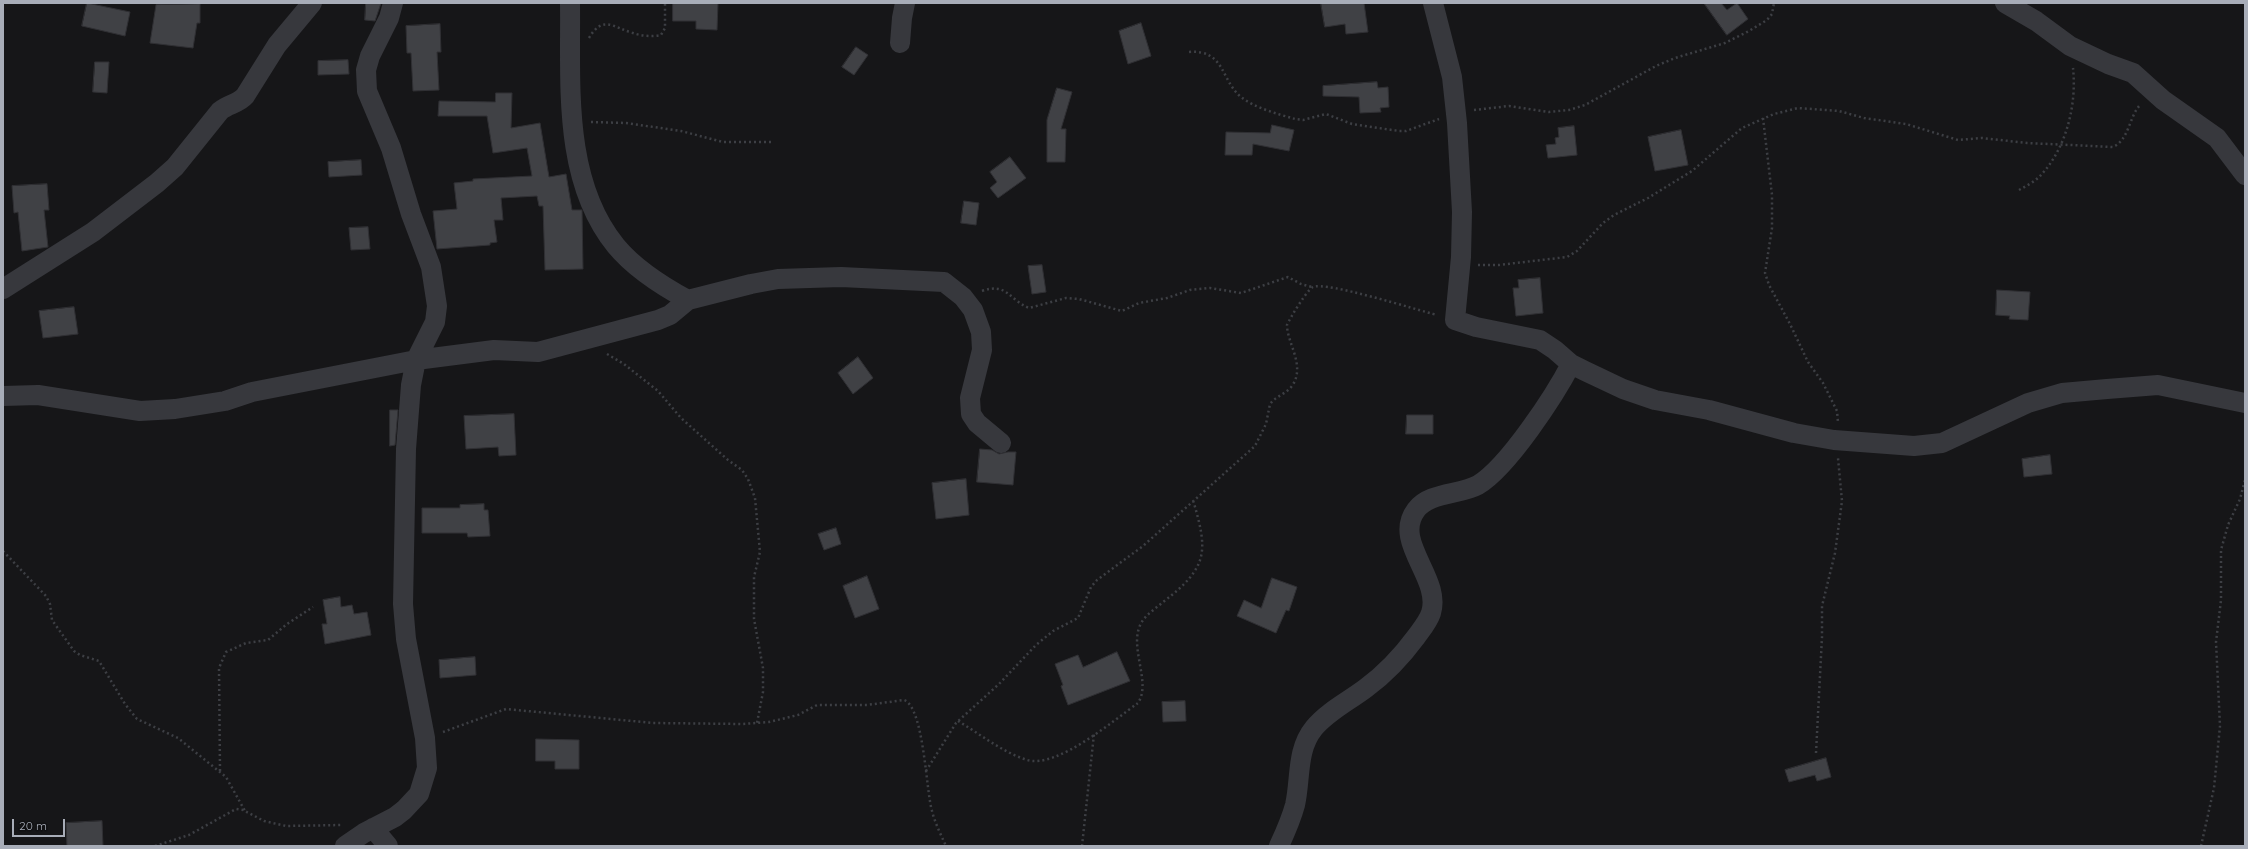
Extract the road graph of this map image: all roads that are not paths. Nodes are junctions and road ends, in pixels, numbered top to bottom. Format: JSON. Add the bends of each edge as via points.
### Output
{"nodes":[{"id":1,"x":312,"y":3,"type":"edge"},
{"id":2,"x":393,"y":3,"type":"edge"},
{"id":3,"x":570,"y":3,"type":"edge"},
{"id":4,"x":905,"y":3,"type":"edge"},
{"id":5,"x":1433,"y":3,"type":"edge"},
{"id":6,"x":2005,"y":3,"type":"edge"},
{"id":7,"x":900,"y":43,"type":"dead end"},
{"id":8,"x":2245,"y":175,"type":"edge"},
{"id":9,"x":3,"y":289,"type":"edge"},
{"id":10,"x":688,"y":300,"type":"junction"},
{"id":11,"x":416,"y":360,"type":"junction"},
{"id":12,"x":1571,"y":364,"type":"junction"},
{"id":13,"x":3,"y":396,"type":"edge"},
{"id":14,"x":2245,"y":404,"type":"edge"},
{"id":15,"x":1001,"y":443,"type":"dead end"},
{"id":16,"x":373,"y":828,"type":"junction"},
{"id":17,"x":345,"y":846,"type":"edge"},
{"id":18,"x":388,"y":846,"type":"edge"},
{"id":19,"x":1279,"y":846,"type":"edge"}],
"edges":[{"from":1,"to":9,"type":"street","via":[[277,45],[245,96],[239,102],[220,111],[169,174],[93,232]]},
{"from":2,"to":11,"type":"street","via":[[389,18],[370,56],[366,84],[435,281],[438,306],[435,322]]},
{"from":3,"to":10,"type":"street","via":[[572,122],[584,189],[597,219],[617,247],[651,278]]},
{"from":4,"to":7,"type":"street"},
{"from":5,"to":12,"type":"street","via":[[1452,77],[1456,113],[1462,212],[1461,265],[1455,320],[1476,327],[1540,340]]},
{"from":6,"to":8,"type":"street","via":[[2036,21],[2070,46],[2134,73],[2163,100],[2217,138]]},
{"from":10,"to":11,"type":"street","via":[[670,315],[658,320],[538,352],[494,350]]},
{"from":10,"to":15,"type":"street","via":[[750,284],[791,277],[936,281],[950,286],[963,297],[975,315],[981,332],[982,345],[970,398],[971,414],[977,423]]},
{"from":11,"to":13,"type":"street","via":[[252,392],[225,401],[175,409],[140,411],[38,394]]},
{"from":11,"to":16,"type":"street","via":[[411,385],[406,448],[403,604],[406,639],[425,738],[427,768],[419,794],[396,817]]},
{"from":12,"to":14,"type":"street","via":[[1623,389],[1655,400],[1717,412],[1794,433],[1834,440],[1914,446],[1942,443],[2028,403],[2062,393],[2158,385]]},
{"from":12,"to":19,"type":"street","via":[[1558,389],[1495,472],[1479,484],[1426,501],[1415,511],[1411,519],[1410,538],[1433,594],[1431,614],[1406,650],[1392,665],[1322,721],[1308,736],[1302,750],[1295,805]]},
{"from":16,"to":17,"type":"street"},
{"from":16,"to":18,"type":"street"}]}
